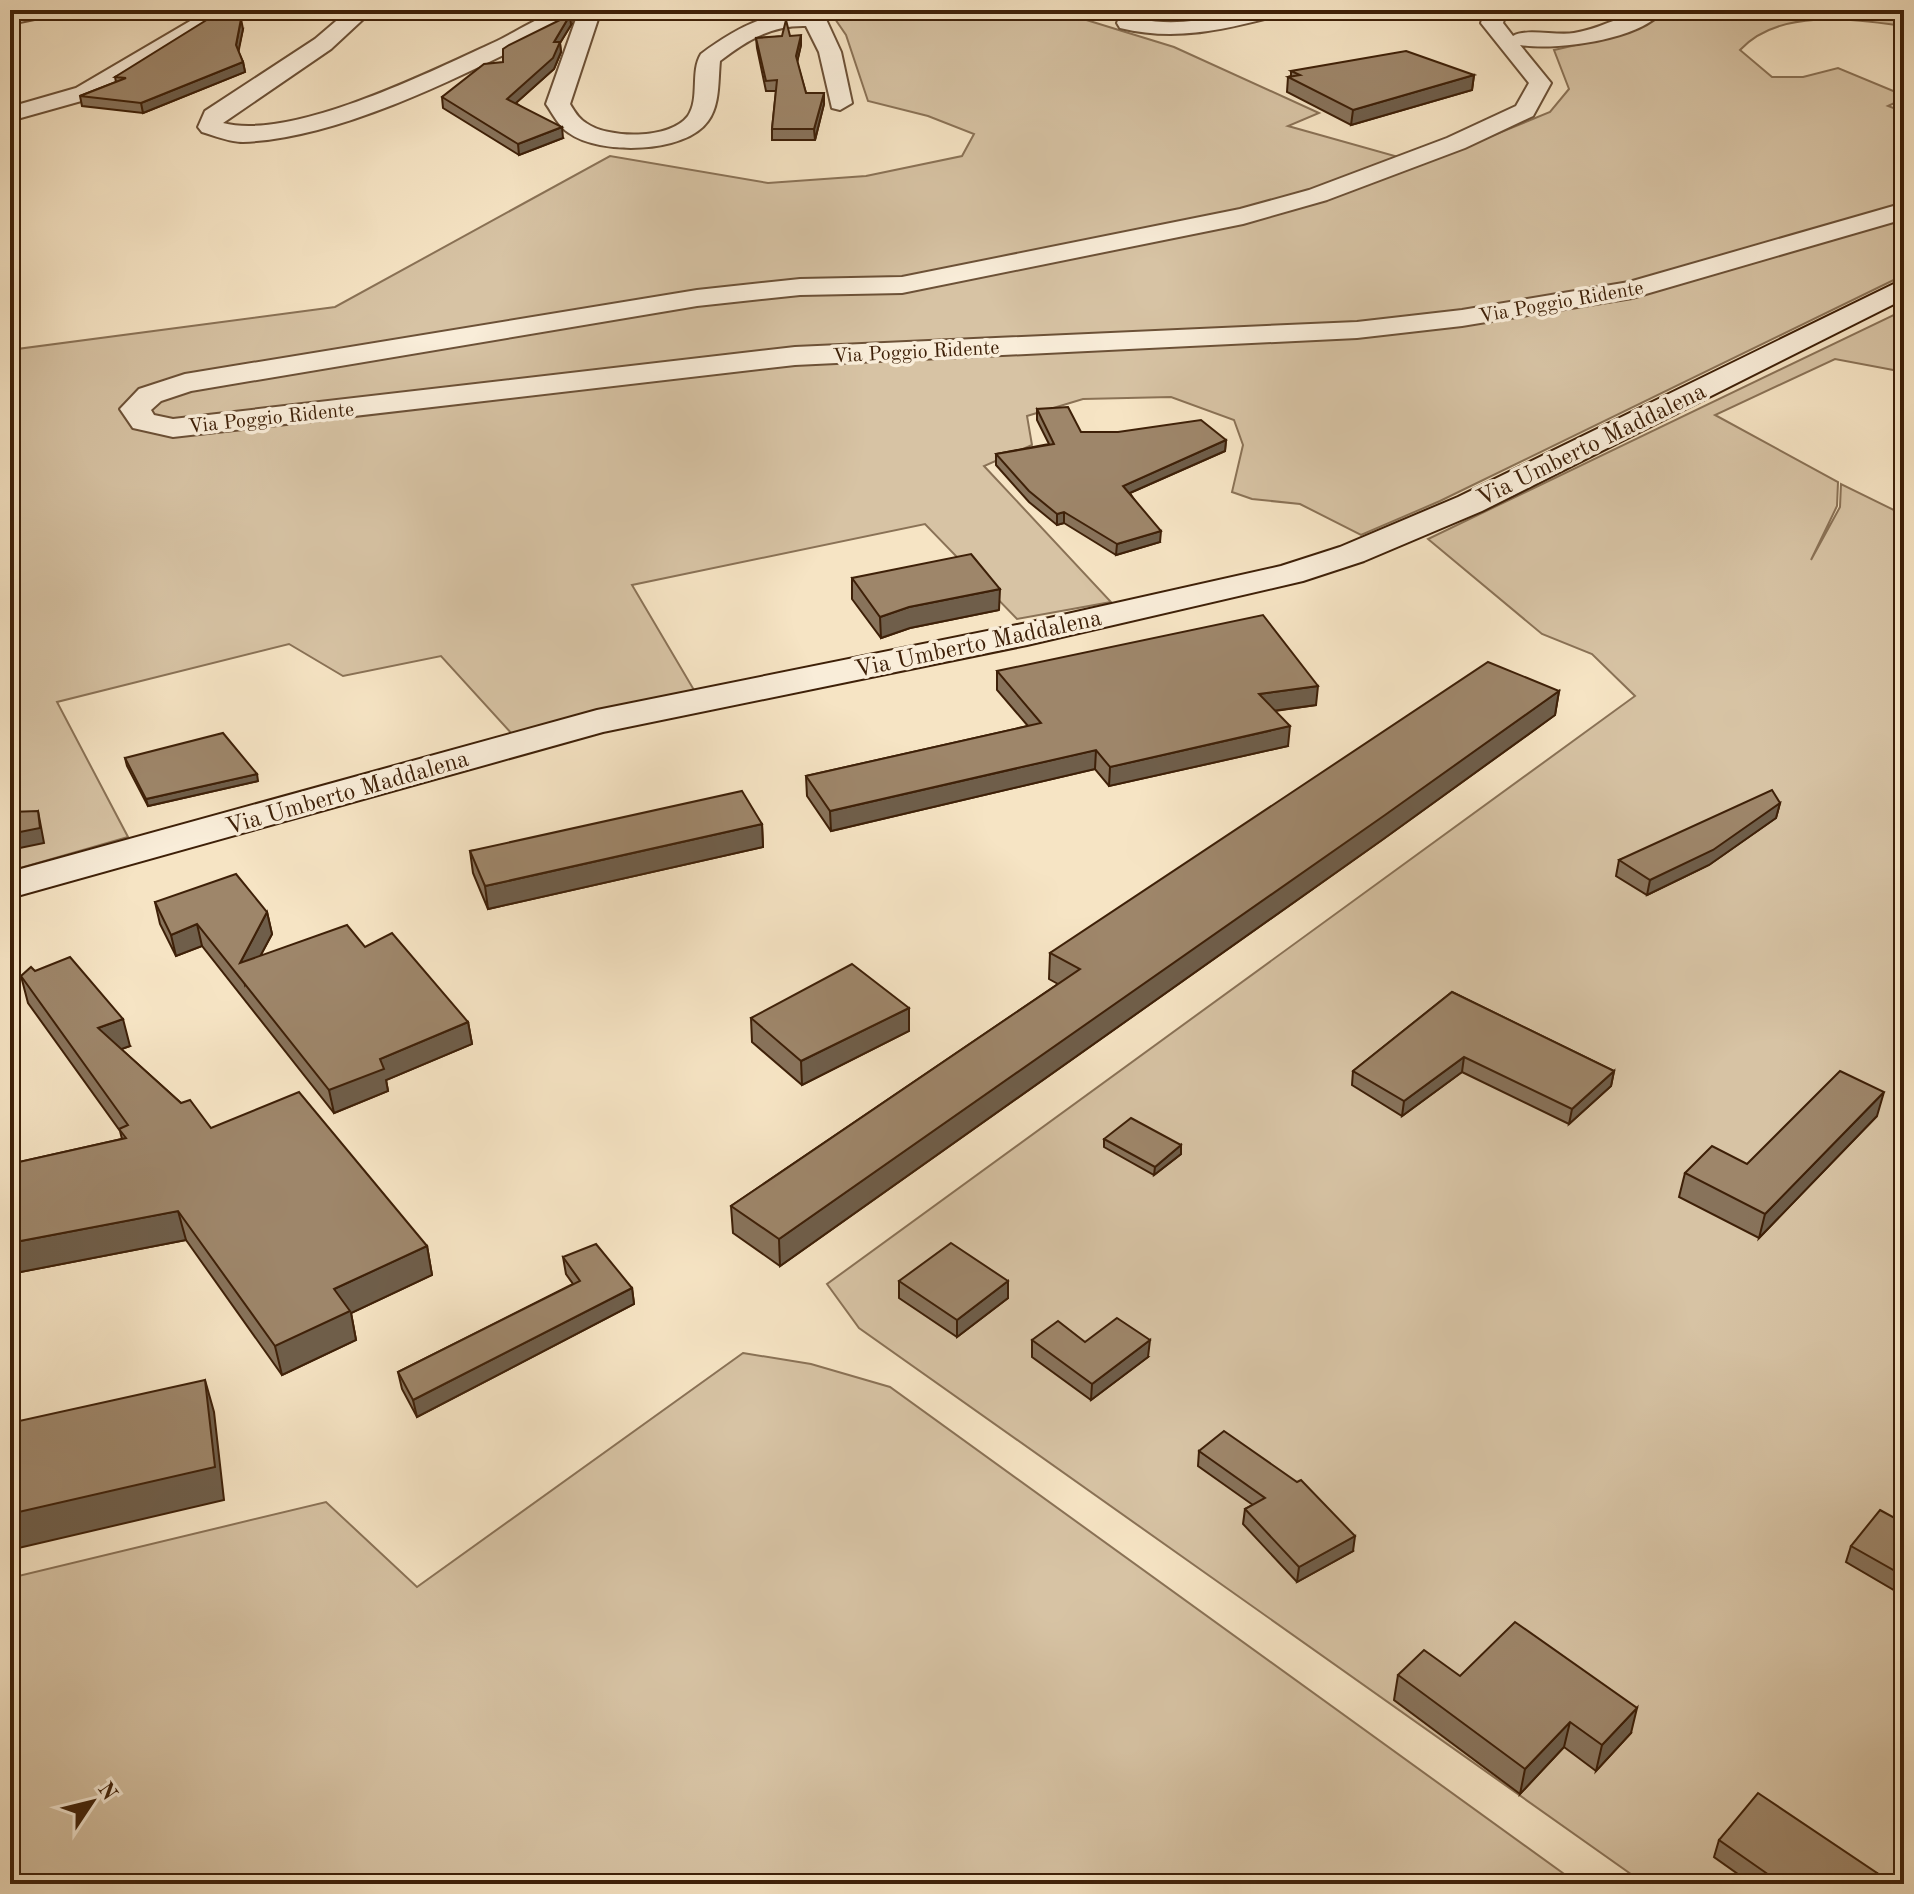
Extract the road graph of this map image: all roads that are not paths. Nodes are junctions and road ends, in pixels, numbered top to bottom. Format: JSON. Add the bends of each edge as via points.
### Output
{"nodes":[{"id":1,"x":46,"y":10,"type":"edge"},
{"id":2,"x":224,"y":10,"type":"edge"},
{"id":3,"x":362,"y":10,"type":"edge"},
{"id":4,"x":577,"y":10,"type":"edge"},
{"id":5,"x":590,"y":10,"type":"edge"},
{"id":6,"x":1139,"y":10,"type":"edge"},
{"id":7,"x":1273,"y":10,"type":"edge"},
{"id":8,"x":1626,"y":10,"type":"edge"},
{"id":9,"x":1653,"y":10,"type":"edge"},
{"id":10,"x":10,"y":18,"type":"edge"},
{"id":11,"x":1506,"y":28,"type":"edge"},
{"id":12,"x":840,"y":103,"type":"dead end"},
{"id":13,"x":10,"y":114,"type":"edge"},
{"id":14,"x":1904,"y":211,"type":"edge"},
{"id":15,"x":1904,"y":288,"type":"edge"},
{"id":16,"x":10,"y":885,"type":"edge"}],
"edges":[{"from":1,"to":10,"type":"street"},
{"from":2,"to":13,"type":"street","via":[[84,93]]},
{"from":3,"to":4,"type":"street","via":[[323,44],[213,116],[210,127],[248,135],[301,126],[419,85]]},
{"from":5,"to":12,"type":"street","via":[[558,104],[577,129],[605,138],[654,139],[683,133],[699,118],[709,59],[750,30],[787,18],[816,20],[830,52]]},
{"from":6,"to":7,"type":"street","via":[[1130,14],[1128,23],[1177,31]]},
{"from":8,"to":11,"type":"street","via":[[1598,25]]},
{"from":9,"to":11,"type":"street","via":[[1621,27],[1564,43]]},
{"from":11,"to":14,"type":"street","name":"Via Poggio Ridente","via":[[1540,83],[1525,111],[1456,143],[1273,208],[902,285],[800,287],[697,298],[185,383],[150,395],[135,409],[144,422],[173,428],[795,356],[1357,330],[1632,290]]},
{"from":15,"to":16,"type":"street","name":"Via Umberto Maddalena","via":[[1470,504],[1291,574],[597,722]]}]}
